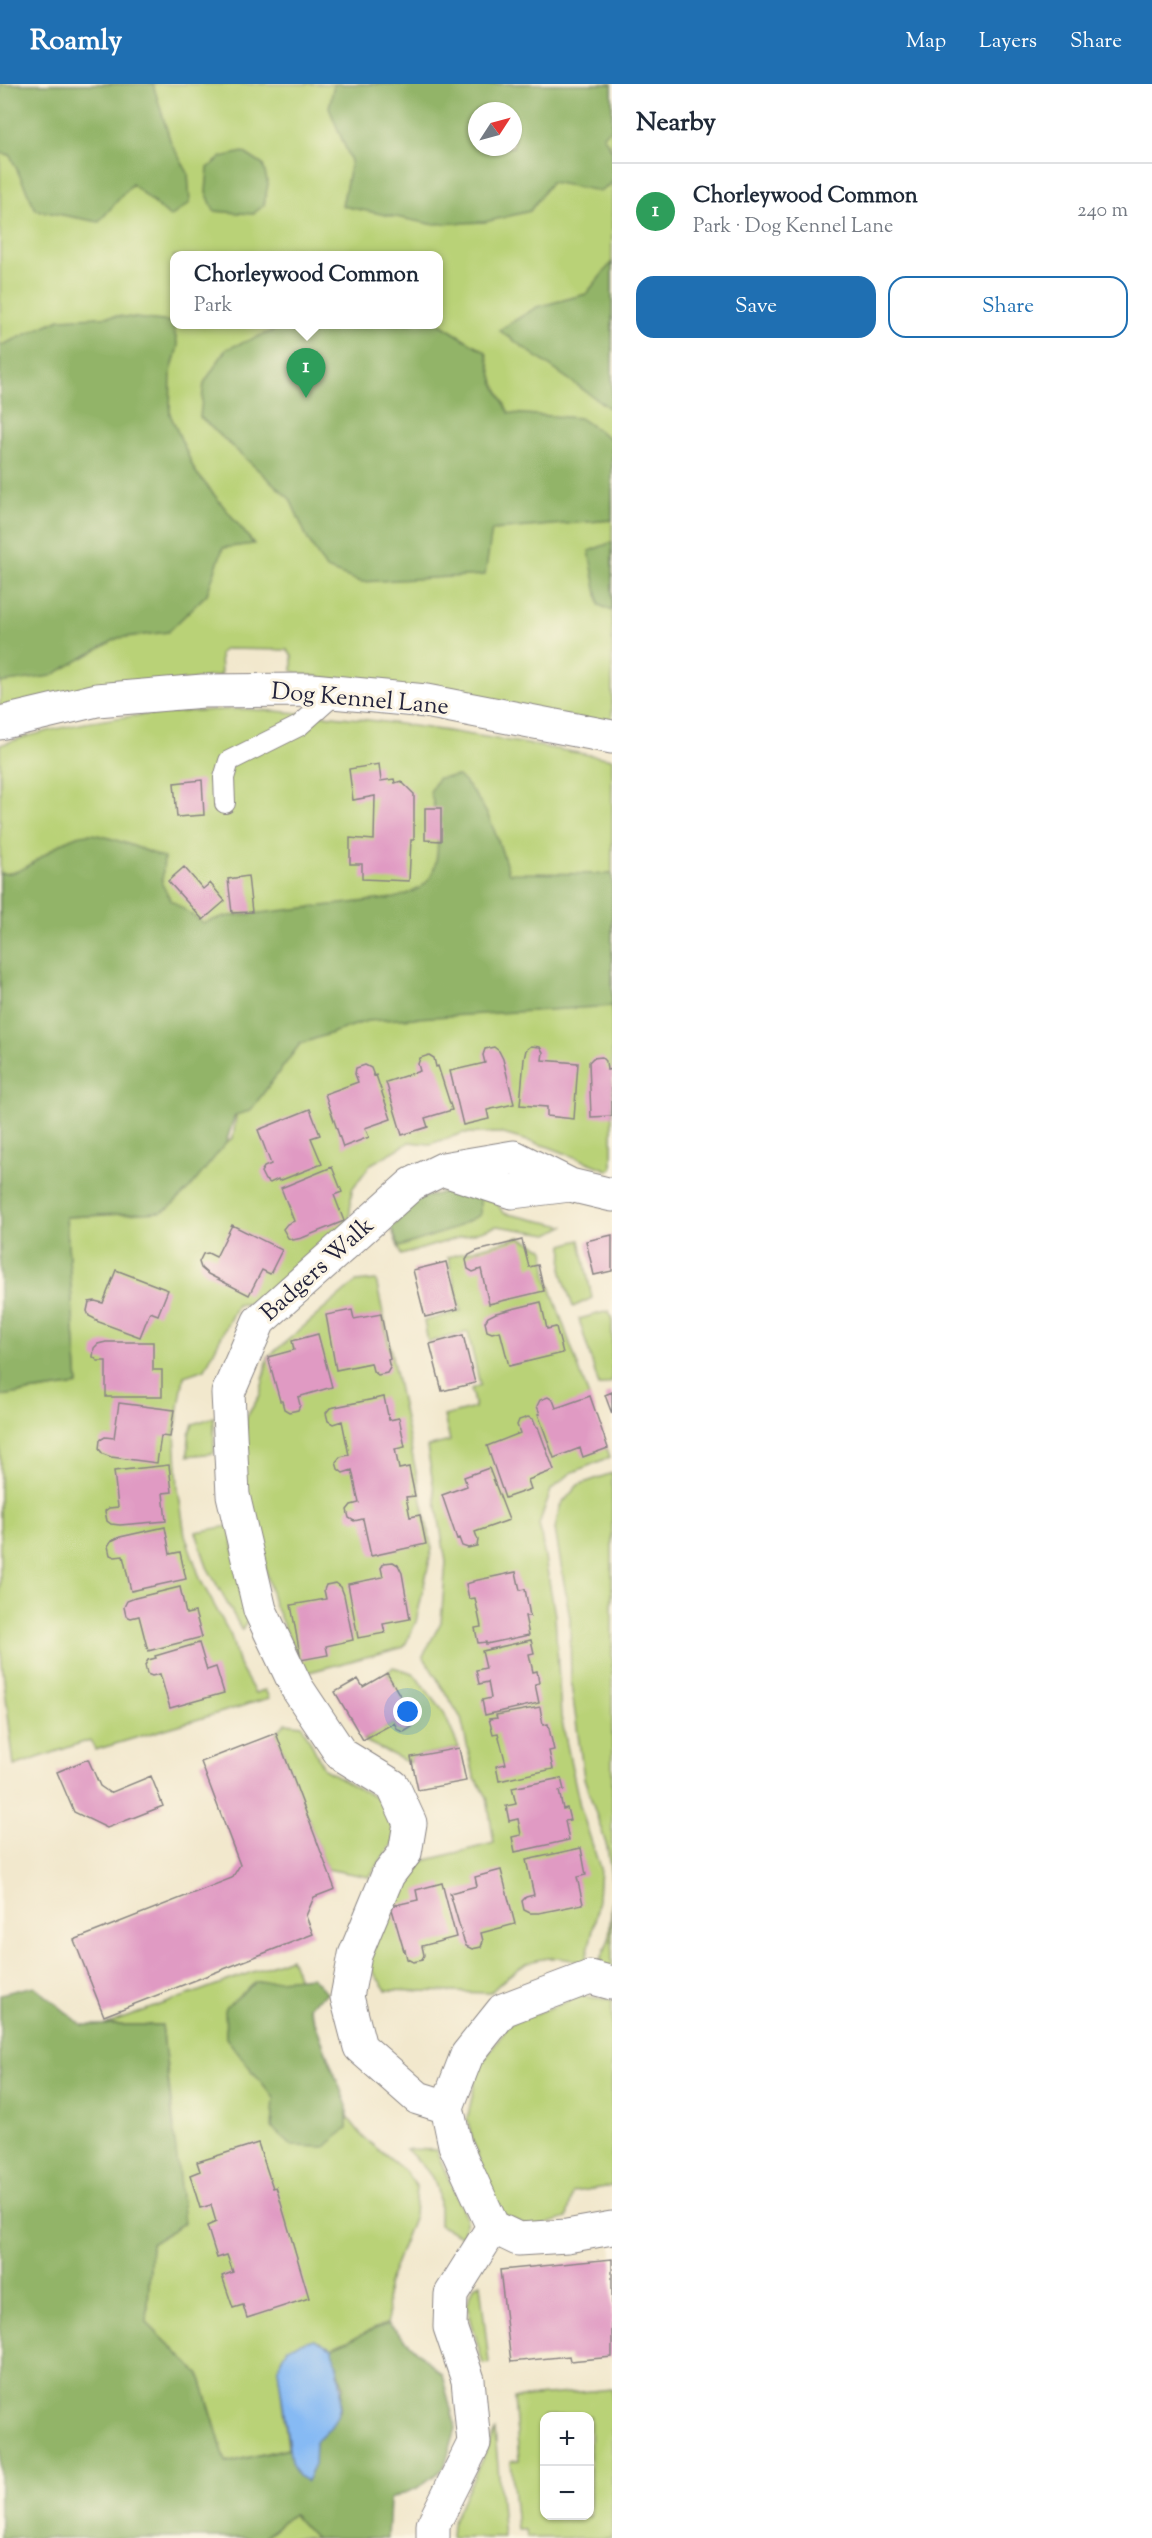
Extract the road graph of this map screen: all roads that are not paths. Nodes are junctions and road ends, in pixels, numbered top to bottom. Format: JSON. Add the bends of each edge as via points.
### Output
{"nodes":[{"id":1,"x":336,"y":693,"type":"junction"},
{"id":2,"x":0,"y":723,"type":"edge"},
{"id":3,"x":612,"y":737,"type":"edge"},
{"id":4,"x":225,"y":803,"type":"dead end"},
{"id":5,"x":612,"y":1195,"type":"edge"},
{"id":6,"x":612,"y":1983,"type":"edge"},
{"id":7,"x":447,"y":2107,"type":"junction"},
{"id":8,"x":493,"y":2227,"type":"junction"},
{"id":9,"x":612,"y":2228,"type":"edge"},
{"id":10,"x":433,"y":2538,"type":"edge"}],
"edges":[{"from":1,"to":2,"type":"street","name":"Dog Kennel Lane","via":[[203,692],[109,699]]},
{"from":1,"to":3,"type":"street","name":"Dog Kennel Lane","via":[[426,701]]},
{"from":1,"to":4,"type":"lane","via":[[299,726],[229,761],[224,778]]},
{"from":5,"to":7,"type":"street","name":"Badgers Walk","via":[[570,1185],[512,1192],[443,1169],[411,1184],[259,1321],[228,1393],[233,1495],[260,1610],[297,1688],[341,1754],[393,1786],[410,1823],[405,1852],[387,1875],[355,1955],[347,1997],[360,2046],[418,2098]]},
{"from":6,"to":7,"type":"street","via":[[590,1977],[503,2010],[467,2055]]},
{"from":7,"to":8,"type":"street","via":[[455,2145]]},
{"from":8,"to":9,"type":"street","via":[[518,2239]]},
{"from":8,"to":10,"type":"street","via":[[451,2294],[450,2327],[468,2380],[474,2443],[433,2525]]}]}
